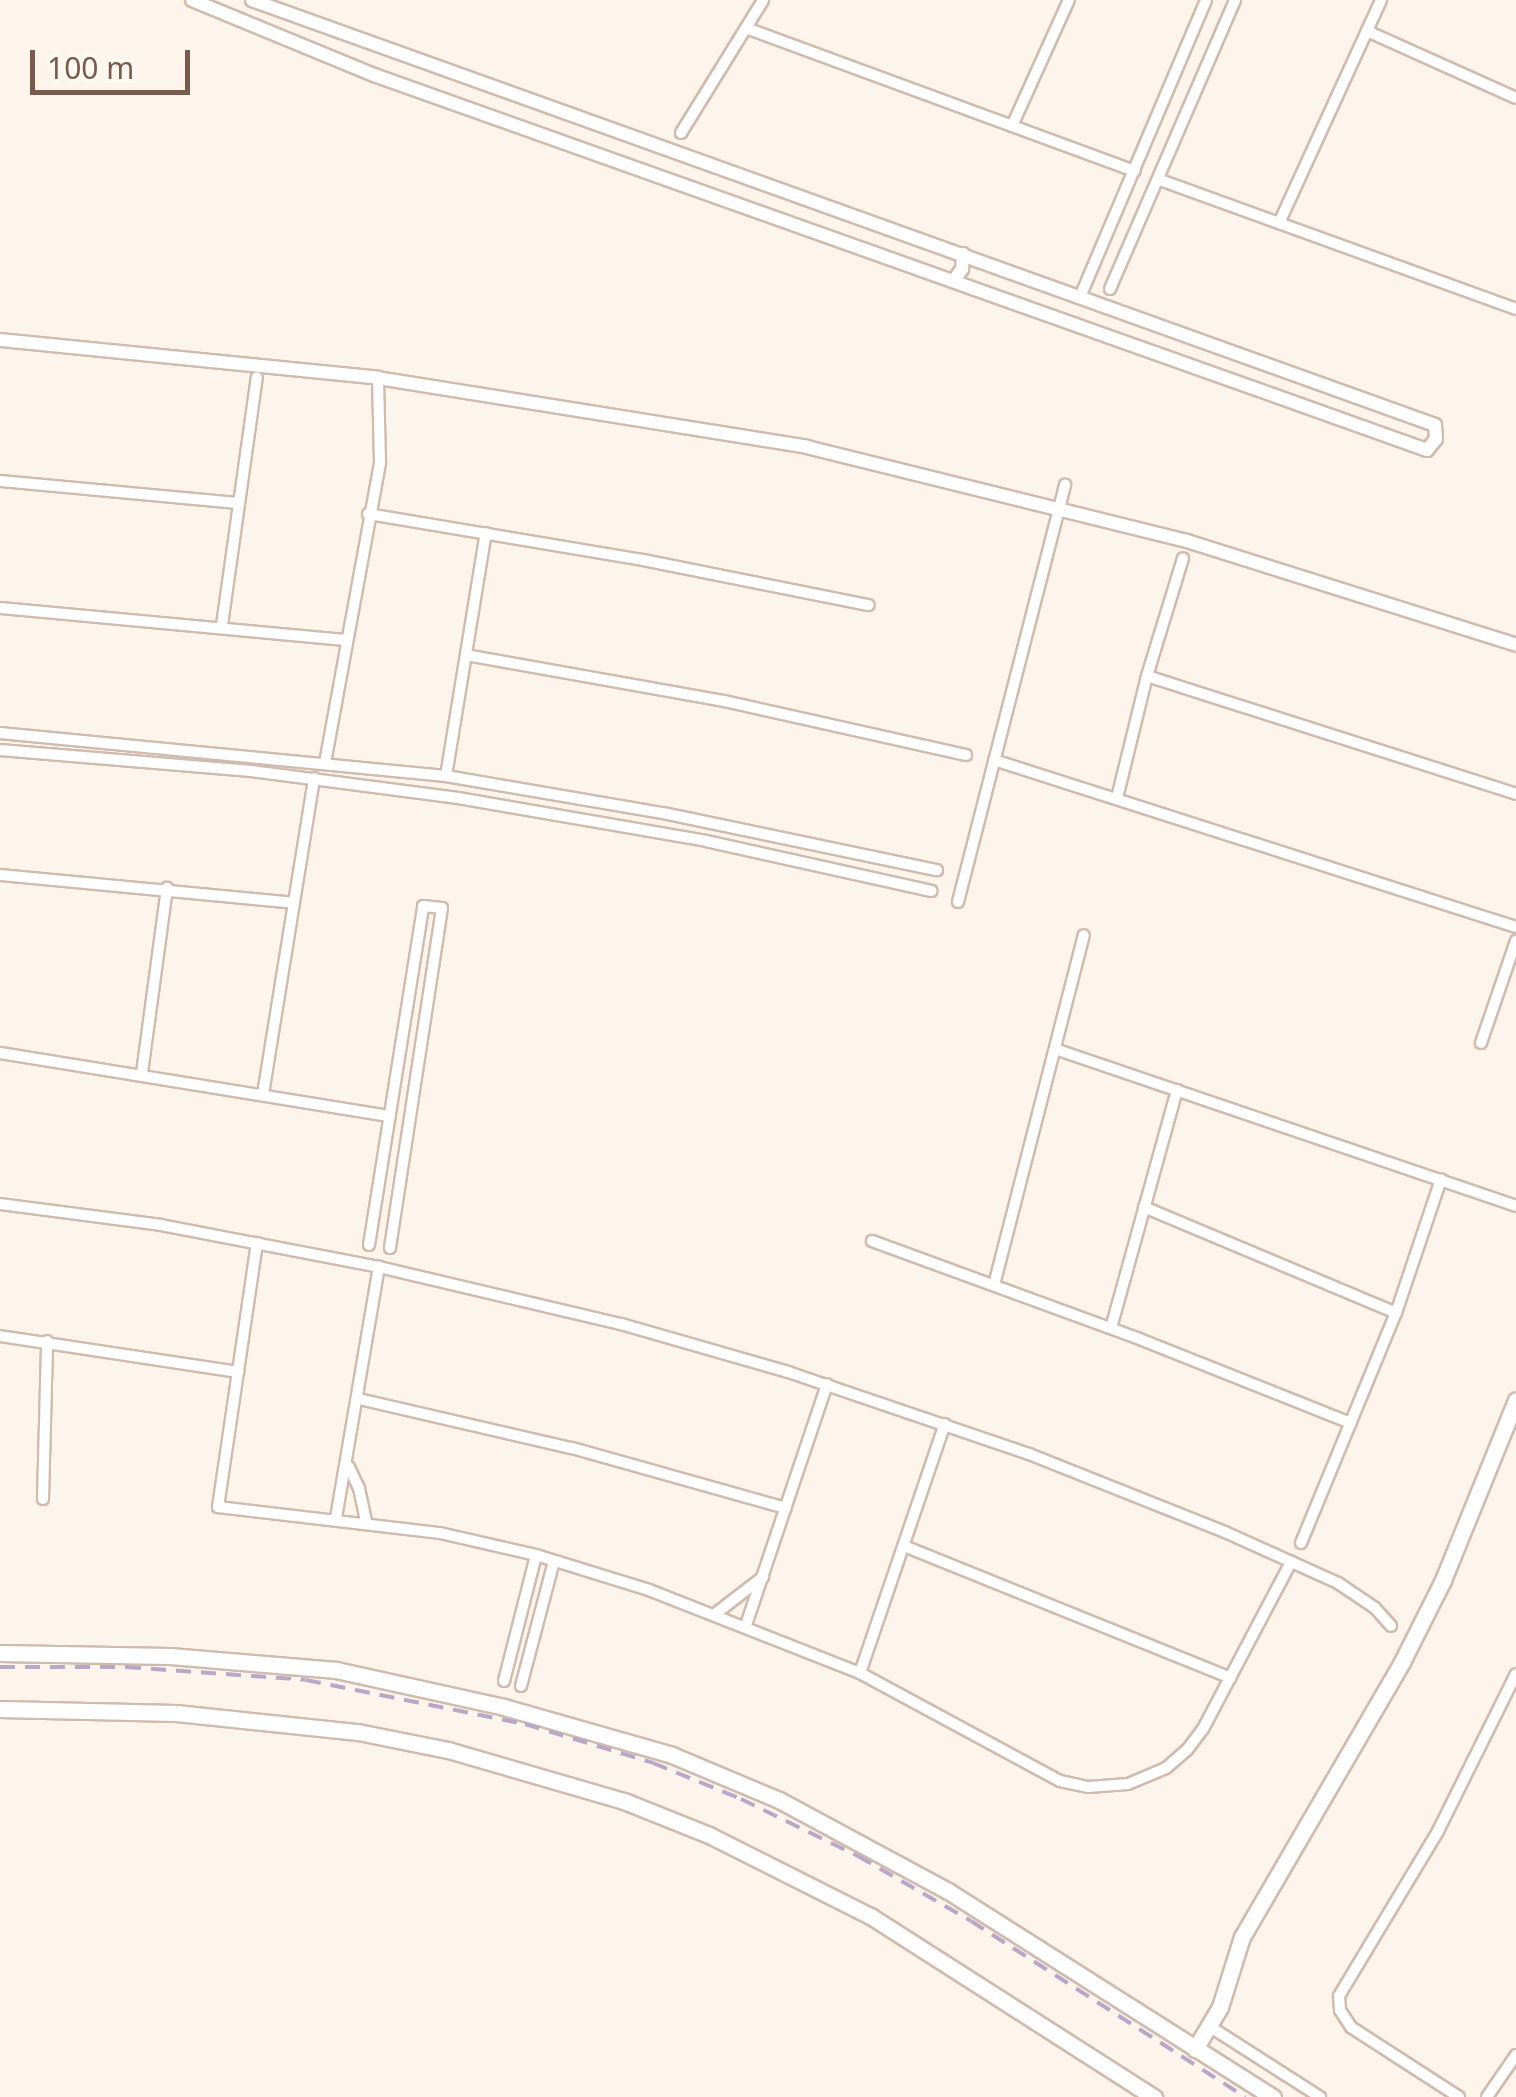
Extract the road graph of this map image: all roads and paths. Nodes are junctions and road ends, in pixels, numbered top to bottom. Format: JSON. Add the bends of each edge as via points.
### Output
{"nodes":[{"id":1,"x":192,"y":0,"type":"edge"},
{"id":2,"x":252,"y":0,"type":"edge"},
{"id":3,"x":763,"y":0,"type":"edge"},
{"id":4,"x":1069,"y":0,"type":"edge"},
{"id":5,"x":1206,"y":0,"type":"edge"},
{"id":6,"x":1235,"y":0,"type":"edge"},
{"id":7,"x":1381,"y":0,"type":"edge"},
{"id":8,"x":319,"y":24,"type":"junction"},
{"id":9,"x":746,"y":28,"type":"junction"},
{"id":10,"x":1367,"y":31,"type":"junction"},
{"id":11,"x":342,"y":32,"type":"junction"},
{"id":12,"x":305,"y":48,"type":"junction"},
{"id":13,"x":334,"y":59,"type":"junction"},
{"id":14,"x":1516,"y":98,"type":"edge"},
{"id":15,"x":1012,"y":126,"type":"junction"},
{"id":16,"x":680,"y":132,"type":"dead end"},
{"id":17,"x":1134,"y":171,"type":"junction"},
{"id":18,"x":1160,"y":180,"type":"junction"},
{"id":19,"x":1279,"y":223,"type":"junction"},
{"id":20,"x":963,"y":254,"type":"junction"},
{"id":21,"x":954,"y":280,"type":"junction"},
{"id":22,"x":1110,"y":289,"type":"dead end"},
{"id":23,"x":1080,"y":296,"type":"junction"},
{"id":24,"x":1516,"y":308,"type":"edge"},
{"id":25,"x":0,"y":340,"type":"edge"},
{"id":26,"x":258,"y":376,"type":"dead end"},
{"id":27,"x":378,"y":378,"type":"junction"},
{"id":28,"x":0,"y":482,"type":"edge"},
{"id":29,"x":1065,"y":485,"type":"dead end"},
{"id":30,"x":238,"y":504,"type":"junction"},
{"id":31,"x":1058,"y":508,"type":"junction"},
{"id":32,"x":368,"y":514,"type":"junction"},
{"id":33,"x":486,"y":533,"type":"junction"},
{"id":34,"x":1183,"y":558,"type":"dead end"},
{"id":35,"x":870,"y":605,"type":"dead end"},
{"id":36,"x":0,"y":608,"type":"edge"},
{"id":37,"x":222,"y":625,"type":"junction"},
{"id":38,"x":346,"y":640,"type":"junction"},
{"id":39,"x":1516,"y":645,"type":"edge"},
{"id":40,"x":466,"y":655,"type":"junction"},
{"id":41,"x":1147,"y":676,"type":"junction"},
{"id":42,"x":0,"y":733,"type":"edge"},
{"id":43,"x":0,"y":750,"type":"edge"},
{"id":44,"x":966,"y":755,"type":"dead end"},
{"id":45,"x":994,"y":760,"type":"junction"},
{"id":46,"x":325,"y":762,"type":"junction"},
{"id":47,"x":446,"y":776,"type":"junction"},
{"id":48,"x":314,"y":778,"type":"junction"},
{"id":49,"x":1516,"y":794,"type":"edge"},
{"id":50,"x":1117,"y":798,"type":"junction"},
{"id":51,"x":879,"y":858,"type":"junction"},
{"id":52,"x":937,"y":870,"type":"dead end"},
{"id":53,"x":0,"y":875,"type":"edge"},
{"id":54,"x":874,"y":878,"type":"junction"},
{"id":55,"x":166,"y":888,"type":"junction"},
{"id":56,"x":932,"y":891,"type":"dead end"},
{"id":57,"x":958,"y":902,"type":"dead end"},
{"id":58,"x":294,"y":903,"type":"junction"},
{"id":59,"x":1516,"y":927,"type":"edge"},
{"id":60,"x":1084,"y":935,"type":"dead end"},
{"id":61,"x":1516,"y":941,"type":"edge"},
{"id":62,"x":1481,"y":1043,"type":"dead end"},
{"id":63,"x":1054,"y":1049,"type":"junction"},
{"id":64,"x":0,"y":1053,"type":"edge"},
{"id":65,"x":142,"y":1074,"type":"junction"},
{"id":66,"x":1177,"y":1090,"type":"junction"},
{"id":67,"x":263,"y":1094,"type":"junction"},
{"id":68,"x":390,"y":1116,"type":"junction"},
{"id":69,"x":1440,"y":1179,"type":"junction"},
{"id":70,"x":379,"y":1183,"type":"junction"},
{"id":71,"x":399,"y":1186,"type":"junction"},
{"id":72,"x":0,"y":1204,"type":"edge"},
{"id":73,"x":1516,"y":1206,"type":"edge"},
{"id":74,"x":1144,"y":1207,"type":"junction"},
{"id":75,"x":872,"y":1241,"type":"dead end"},
{"id":76,"x":257,"y":1243,"type":"junction"},
{"id":77,"x":370,"y":1244,"type":"dead end"},
{"id":78,"x":390,"y":1248,"type":"dead end"},
{"id":79,"x":380,"y":1267,"type":"junction"},
{"id":80,"x":994,"y":1285,"type":"junction"},
{"id":81,"x":1396,"y":1312,"type":"junction"},
{"id":82,"x":1111,"y":1328,"type":"junction"},
{"id":83,"x":0,"y":1336,"type":"edge"},
{"id":84,"x":47,"y":1341,"type":"junction"},
{"id":85,"x":238,"y":1372,"type":"junction"},
{"id":86,"x":827,"y":1384,"type":"junction"},
{"id":87,"x":359,"y":1399,"type":"junction"},
{"id":88,"x":1515,"y":1405,"type":"edge"},
{"id":89,"x":1350,"y":1423,"type":"junction"},
{"id":90,"x":946,"y":1424,"type":"junction"},
{"id":91,"x":349,"y":1467,"type":"junction"},
{"id":92,"x":43,"y":1500,"type":"dead end"},
{"id":93,"x":786,"y":1508,"type":"junction"},
{"id":94,"x":336,"y":1518,"type":"junction"},
{"id":95,"x":366,"y":1522,"type":"junction"},
{"id":96,"x":1301,"y":1543,"type":"dead end"},
{"id":97,"x":904,"y":1546,"type":"junction"},
{"id":98,"x":536,"y":1555,"type":"junction"},
{"id":99,"x":554,"y":1560,"type":"junction"},
{"id":100,"x":1291,"y":1562,"type":"junction"},
{"id":101,"x":763,"y":1577,"type":"junction"},
{"id":102,"x":715,"y":1614,"type":"junction"},
{"id":103,"x":746,"y":1625,"type":"junction"},
{"id":104,"x":1390,"y":1626,"type":"dead end"},
{"id":105,"x":0,"y":1653,"type":"edge"},
{"id":106,"x":860,"y":1672,"type":"junction"},
{"id":107,"x":1516,"y":1674,"type":"edge"},
{"id":108,"x":1230,"y":1678,"type":"junction"},
{"id":109,"x":504,"y":1682,"type":"dead end"},
{"id":110,"x":521,"y":1686,"type":"dead end"},
{"id":111,"x":0,"y":1709,"type":"edge"},
{"id":112,"x":1209,"y":2026,"type":"junction"},
{"id":113,"x":1195,"y":2049,"type":"junction"},
{"id":114,"x":1516,"y":2054,"type":"edge"},
{"id":115,"x":1256,"y":2092,"type":"edge"},
{"id":116,"x":1154,"y":2097,"type":"edge"},
{"id":117,"x":1273,"y":2097,"type":"edge"},
{"id":118,"x":1320,"y":2097,"type":"edge"},
{"id":119,"x":1459,"y":2097,"type":"edge"},
{"id":120,"x":1487,"y":2097,"type":"edge"}],
"edges":[{"from":1,"to":12,"type":"street"},
{"from":2,"to":8,"type":"street"},
{"from":3,"to":9,"type":"street"},
{"from":4,"to":15,"type":"street"},
{"from":5,"to":17,"type":"street"},
{"from":6,"to":18,"type":"street"},
{"from":7,"to":10,"type":"street"},
{"from":8,"to":11,"type":"street"},
{"from":8,"to":12,"type":"street","via":[[318,42]]},
{"from":9,"to":15,"type":"street"},
{"from":9,"to":16,"type":"street"},
{"from":10,"to":14,"type":"street"},
{"from":10,"to":19,"type":"street"},
{"from":11,"to":13,"type":"street","via":[[332,44]]},
{"from":11,"to":20,"type":"street"},
{"from":12,"to":13,"type":"street"},
{"from":13,"to":21,"type":"street"},
{"from":15,"to":17,"type":"street"},
{"from":17,"to":23,"type":"street"},
{"from":18,"to":19,"type":"street"},
{"from":18,"to":22,"type":"street"},
{"from":19,"to":24,"type":"street"},
{"from":20,"to":21,"type":"street"},
{"from":20,"to":23,"type":"street"},
{"from":21,"to":23,"type":"street","via":[[1427,450],[1436,439],[1435,425]]},
{"from":25,"to":27,"type":"street"},
{"from":26,"to":30,"type":"street"},
{"from":27,"to":31,"type":"street","via":[[806,447]]},
{"from":27,"to":32,"type":"street","via":[[381,450]]},
{"from":28,"to":30,"type":"street"},
{"from":29,"to":31,"type":"street"},
{"from":30,"to":37,"type":"street"},
{"from":31,"to":39,"type":"street","via":[[1304,574]]},
{"from":31,"to":45,"type":"street"},
{"from":32,"to":33,"type":"street"},
{"from":32,"to":38,"type":"street"},
{"from":33,"to":35,"type":"street"},
{"from":33,"to":40,"type":"street"},
{"from":34,"to":41,"type":"street"},
{"from":36,"to":37,"type":"street"},
{"from":37,"to":38,"type":"street"},
{"from":38,"to":46,"type":"street"},
{"from":40,"to":44,"type":"street","via":[[724,701]]},
{"from":40,"to":47,"type":"street"},
{"from":41,"to":49,"type":"street"},
{"from":41,"to":50,"type":"street"},
{"from":42,"to":46,"type":"street"},
{"from":43,"to":48,"type":"street"},
{"from":45,"to":50,"type":"street"},
{"from":45,"to":57,"type":"street"},
{"from":46,"to":47,"type":"street"},
{"from":47,"to":51,"type":"street"},
{"from":48,"to":54,"type":"street","via":[[594,820]]},
{"from":48,"to":58,"type":"street"},
{"from":50,"to":59,"type":"street"},
{"from":51,"to":52,"type":"street"},
{"from":51,"to":54,"type":"street"},
{"from":53,"to":55,"type":"street"},
{"from":54,"to":56,"type":"street"},
{"from":55,"to":58,"type":"street"},
{"from":55,"to":65,"type":"street"},
{"from":58,"to":67,"type":"street"},
{"from":60,"to":63,"type":"street"},
{"from":61,"to":62,"type":"street"},
{"from":63,"to":66,"type":"street"},
{"from":63,"to":80,"type":"street"},
{"from":64,"to":65,"type":"street"},
{"from":65,"to":67,"type":"street"},
{"from":66,"to":69,"type":"street"},
{"from":66,"to":74,"type":"street"},
{"from":67,"to":68,"type":"street"},
{"from":68,"to":70,"type":"street"},
{"from":68,"to":71,"type":"street","via":[[423,906],[442,908]]},
{"from":69,"to":73,"type":"street"},
{"from":69,"to":81,"type":"street"},
{"from":70,"to":71,"type":"street"},
{"from":70,"to":77,"type":"street"},
{"from":71,"to":78,"type":"street"},
{"from":72,"to":76,"type":"street"},
{"from":74,"to":81,"type":"street"},
{"from":74,"to":82,"type":"street"},
{"from":75,"to":80,"type":"street"},
{"from":76,"to":79,"type":"street"},
{"from":76,"to":85,"type":"street"},
{"from":79,"to":86,"type":"street","via":[[604,1320]]},
{"from":79,"to":87,"type":"street"},
{"from":80,"to":82,"type":"street"},
{"from":81,"to":89,"type":"street"},
{"from":82,"to":89,"type":"street"},
{"from":83,"to":84,"type":"street"},
{"from":84,"to":85,"type":"street"},
{"from":84,"to":92,"type":"street"},
{"from":85,"to":94,"type":"street","via":[[218,1506]]},
{"from":86,"to":90,"type":"street"},
{"from":86,"to":93,"type":"street"},
{"from":87,"to":91,"type":"street"},
{"from":87,"to":93,"type":"street","via":[[572,1448]]},
{"from":88,"to":112,"type":"main road","via":[[1430,1608],[1242,1937]]},
{"from":89,"to":96,"type":"street"},
{"from":90,"to":97,"type":"street"},
{"from":90,"to":100,"type":"street"},
{"from":91,"to":94,"type":"street"},
{"from":91,"to":95,"type":"street"},
{"from":93,"to":101,"type":"street"},
{"from":94,"to":95,"type":"street"},
{"from":95,"to":98,"type":"street"},
{"from":97,"to":106,"type":"street"},
{"from":97,"to":108,"type":"street"},
{"from":98,"to":99,"type":"street"},
{"from":98,"to":109,"type":"street"},
{"from":99,"to":102,"type":"street"},
{"from":99,"to":110,"type":"street"},
{"from":100,"to":104,"type":"street","via":[[1352,1591]]},
{"from":100,"to":108,"type":"street"},
{"from":101,"to":102,"type":"street"},
{"from":101,"to":103,"type":"street"},
{"from":102,"to":103,"type":"street"},
{"from":103,"to":106,"type":"street"},
{"from":105,"to":113,"type":"main road","via":[[170,1656],[336,1670],[504,1707],[672,1756],[779,1800],[948,1892]]},
{"from":106,"to":108,"type":"street","via":[[1047,1776],[1102,1787],[1142,1780],[1177,1760],[1203,1729]]},
{"from":107,"to":119,"type":"street","via":[[1438,1831],[1340,1996],[1351,2027]]},
{"from":111,"to":116,"type":"main road","via":[[176,1712],[358,1732],[448,1750],[624,1801],[775,1866],[872,1917]]},
{"from":112,"to":113,"type":"main road"},
{"from":112,"to":118,"type":"street"},
{"from":113,"to":115,"type":"main road"},
{"from":114,"to":120,"type":"street"},
{"from":115,"to":117,"type":"main road"}]}
